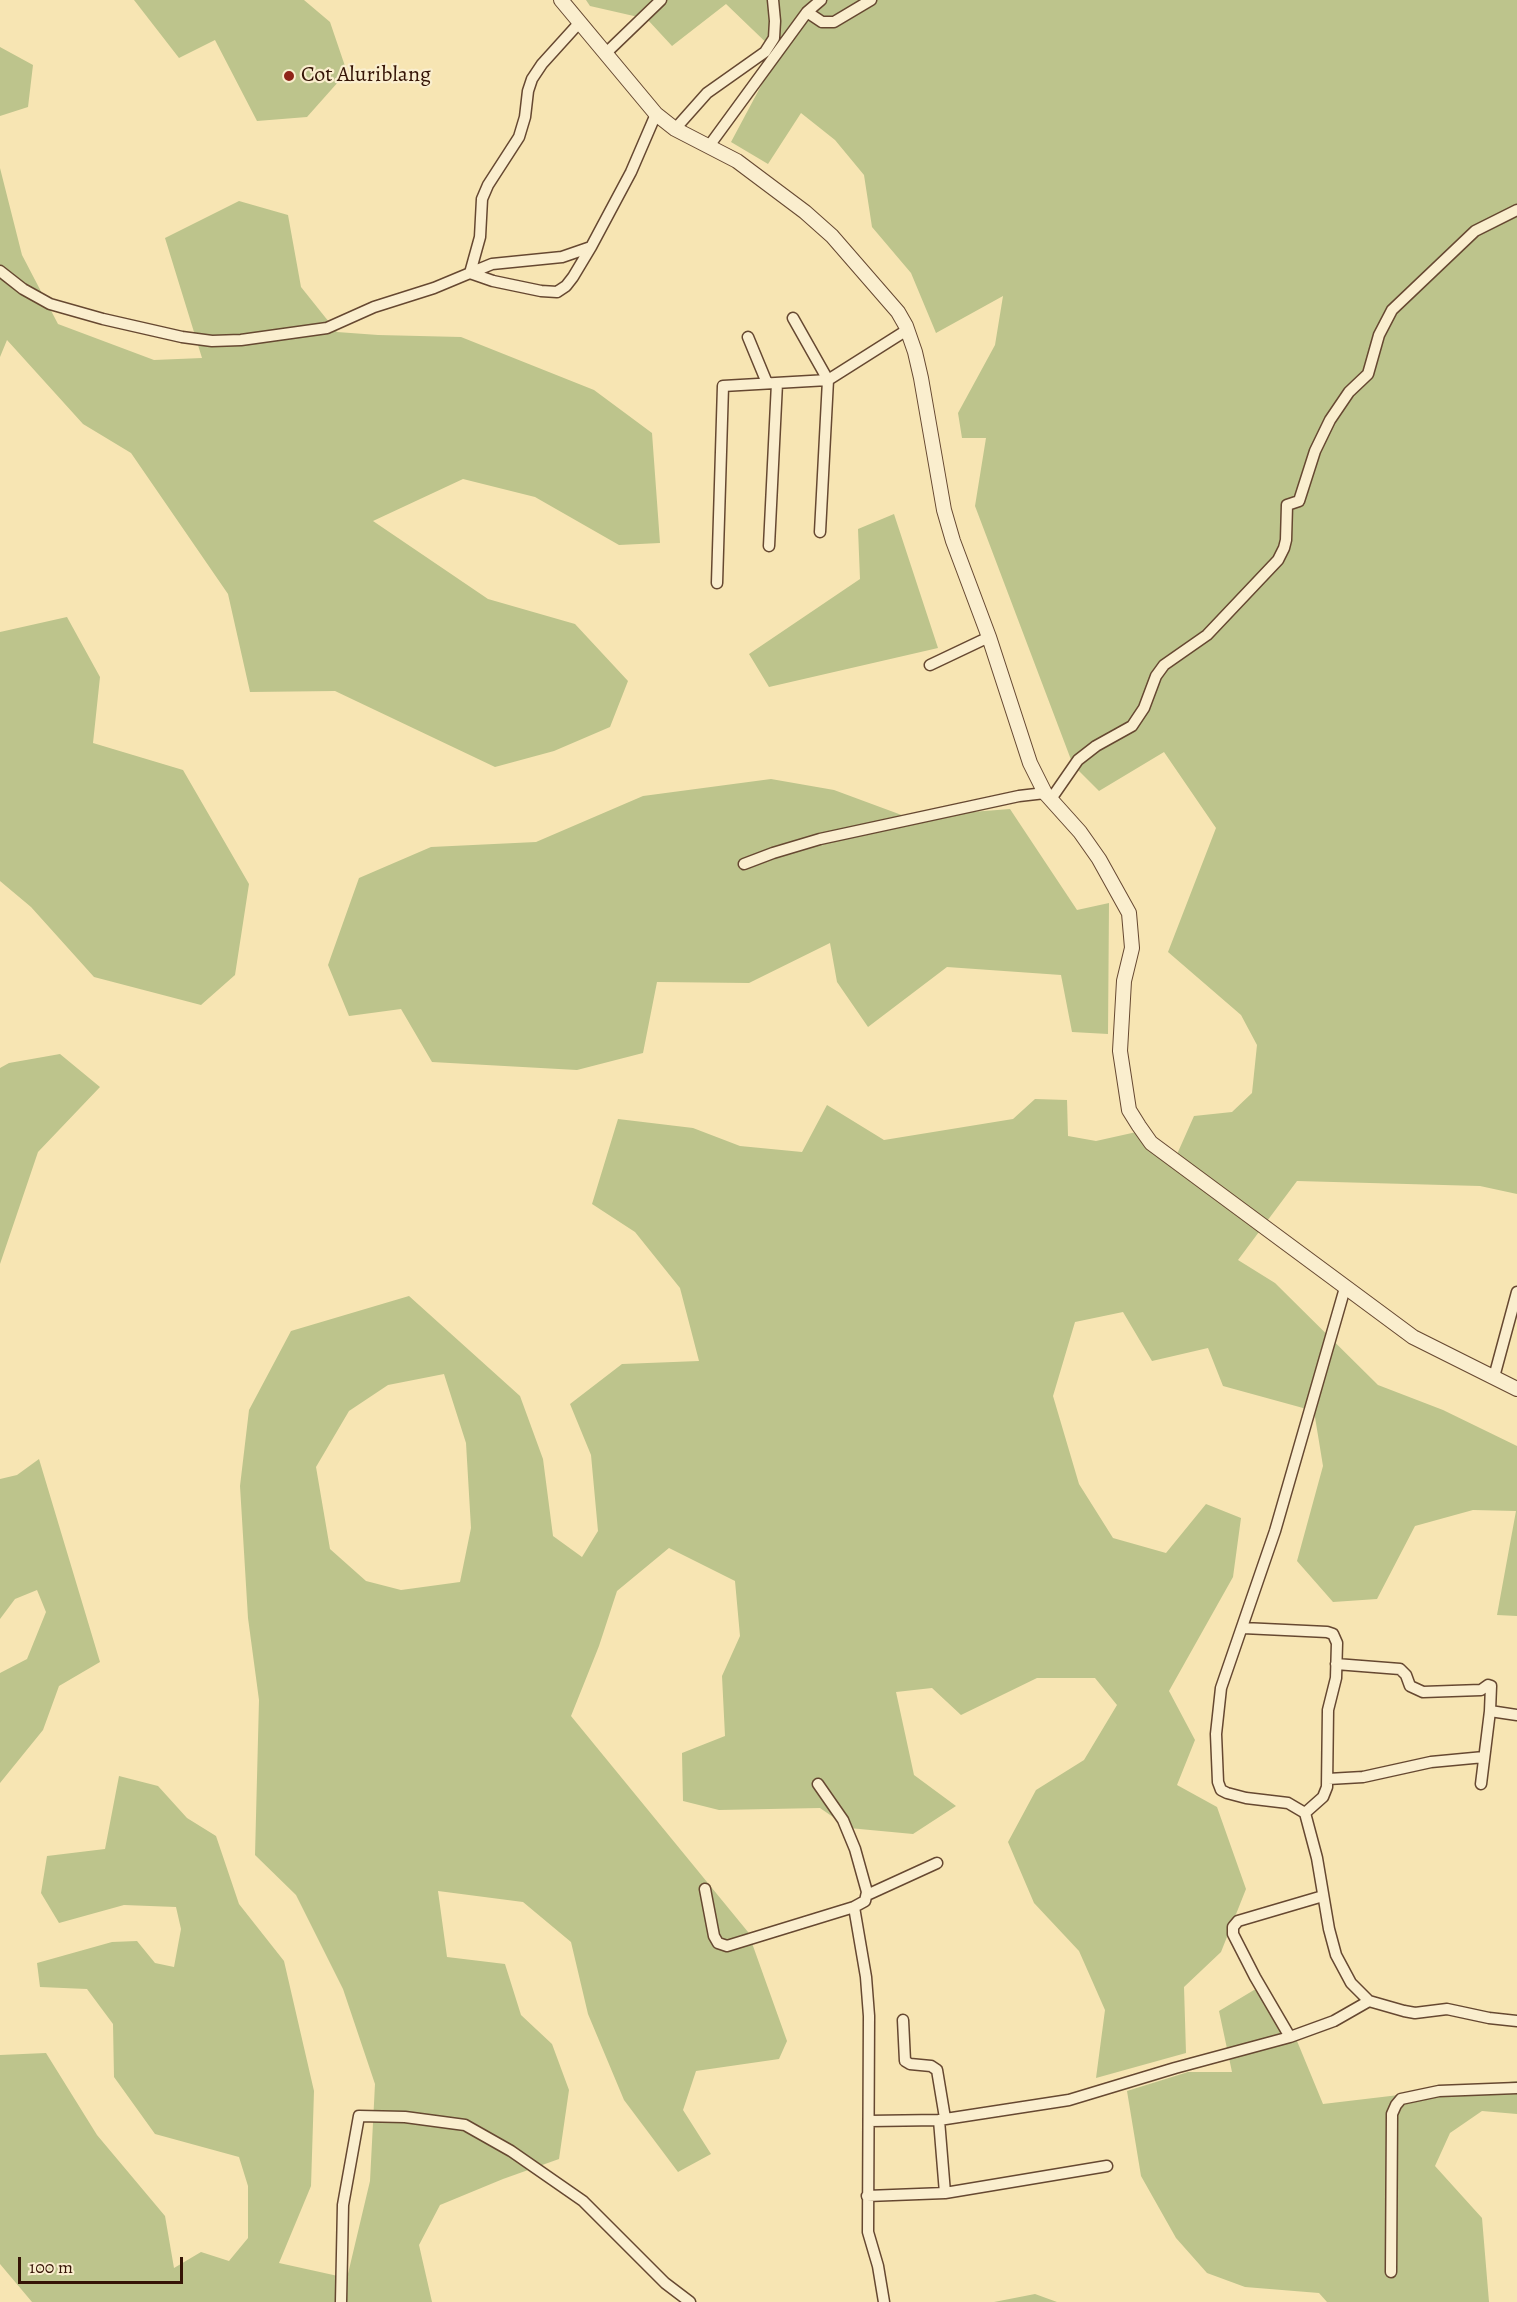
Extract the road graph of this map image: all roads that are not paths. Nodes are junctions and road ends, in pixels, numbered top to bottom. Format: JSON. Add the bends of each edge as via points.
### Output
{"nodes":[{"id":1,"x":561,"y":0,"type":"edge"},
{"id":2,"x":661,"y":0,"type":"edge"},
{"id":3,"x":773,"y":0,"type":"edge"},
{"id":4,"x":821,"y":0,"type":"edge"},
{"id":5,"x":871,"y":0,"type":"edge"},
{"id":6,"x":807,"y":12,"type":"junction"},
{"id":7,"x":580,"y":22,"type":"junction"},
{"id":8,"x":605,"y":54,"type":"junction"},
{"id":9,"x":656,"y":114,"type":"junction"},
{"id":10,"x":675,"y":129,"type":"junction"},
{"id":11,"x":709,"y":146,"type":"junction"},
{"id":12,"x":1517,"y":210,"type":"edge"},
{"id":13,"x":591,"y":247,"type":"junction"},
{"id":14,"x":0,"y":271,"type":"edge"},
{"id":15,"x":470,"y":273,"type":"junction"},
{"id":16,"x":793,"y":318,"type":"dead end"},
{"id":17,"x":907,"y":330,"type":"junction"},
{"id":18,"x":748,"y":337,"type":"dead end"},
{"id":19,"x":828,"y":380,"type":"junction"},
{"id":20,"x":772,"y":383,"type":"junction"},
{"id":21,"x":820,"y":532,"type":"dead end"},
{"id":22,"x":769,"y":546,"type":"dead end"},
{"id":23,"x":717,"y":583,"type":"dead end"},
{"id":24,"x":989,"y":637,"type":"junction"},
{"id":25,"x":930,"y":665,"type":"dead end"},
{"id":26,"x":1048,"y":796,"type":"junction"},
{"id":27,"x":744,"y":864,"type":"dead end"},
{"id":28,"x":1345,"y":1288,"type":"junction"},
{"id":29,"x":1517,"y":1292,"type":"edge"},
{"id":30,"x":1494,"y":1377,"type":"junction"},
{"id":31,"x":1517,"y":1389,"type":"edge"},
{"id":32,"x":1243,"y":1628,"type":"junction"},
{"id":33,"x":1336,"y":1664,"type":"junction"},
{"id":34,"x":1490,"y":1711,"type":"junction"},
{"id":35,"x":1517,"y":1715,"type":"edge"},
{"id":36,"x":1484,"y":1757,"type":"junction"},
{"id":37,"x":1328,"y":1779,"type":"junction"},
{"id":38,"x":818,"y":1784,"type":"dead end"},
{"id":39,"x":1481,"y":1784,"type":"dead end"},
{"id":40,"x":1305,"y":1814,"type":"junction"},
{"id":41,"x":937,"y":1863,"type":"dead end"},
{"id":42,"x":705,"y":1889,"type":"dead end"},
{"id":43,"x":867,"y":1895,"type":"junction"},
{"id":44,"x":1323,"y":1896,"type":"junction"},
{"id":45,"x":854,"y":1907,"type":"junction"},
{"id":46,"x":1369,"y":2001,"type":"junction"},
{"id":47,"x":903,"y":2020,"type":"dead end"},
{"id":48,"x":1517,"y":2021,"type":"edge"},
{"id":49,"x":1290,"y":2037,"type":"junction"},
{"id":50,"x":1517,"y":2088,"type":"edge"},
{"id":51,"x":942,"y":2119,"type":"junction"},
{"id":52,"x":869,"y":2121,"type":"junction"},
{"id":53,"x":1107,"y":2166,"type":"dead end"},
{"id":54,"x":945,"y":2193,"type":"junction"},
{"id":55,"x":867,"y":2196,"type":"junction"},
{"id":56,"x":1391,"y":2272,"type":"dead end"},
{"id":57,"x":341,"y":2302,"type":"edge"},
{"id":58,"x":690,"y":2302,"type":"edge"},
{"id":59,"x":884,"y":2302,"type":"edge"}],
"edges":[{"from":1,"to":7,"type":"street"},
{"from":2,"to":8,"type":"street"},
{"from":3,"to":10,"type":"street","via":[[774,38],[765,52],[707,93]]},
{"from":4,"to":6,"type":"street"},
{"from":5,"to":6,"type":"street","via":[[834,22],[822,22]]},
{"from":6,"to":11,"type":"street"},
{"from":7,"to":8,"type":"street"},
{"from":7,"to":15,"type":"street","via":[[532,79],[519,137],[482,199],[480,237]]},
{"from":8,"to":9,"type":"street"},
{"from":9,"to":10,"type":"street"},
{"from":9,"to":13,"type":"street","via":[[631,172]]},
{"from":10,"to":11,"type":"street"},
{"from":11,"to":17,"type":"street","via":[[737,161],[832,236],[897,312]]},
{"from":12,"to":26,"type":"street","via":[[1475,231],[1392,310],[1379,335],[1368,374],[1349,392],[1330,420],[1299,501],[1287,506],[1286,540],[1278,560],[1207,634],[1164,665],[1132,726],[1078,760]]},
{"from":13,"to":15,"type":"street","via":[[562,258],[492,264]]},
{"from":13,"to":15,"type":"street","via":[[573,277],[557,292]]},
{"from":14,"to":15,"type":"street","via":[[50,304],[182,338],[212,341],[327,328]]},
{"from":16,"to":19,"type":"street"},
{"from":17,"to":19,"type":"street"},
{"from":17,"to":24,"type":"street","via":[[921,378],[944,510]]},
{"from":18,"to":20,"type":"street"},
{"from":19,"to":20,"type":"street"},
{"from":19,"to":21,"type":"street"},
{"from":20,"to":22,"type":"street"},
{"from":20,"to":23,"type":"street","via":[[723,386]]},
{"from":24,"to":25,"type":"street"},
{"from":24,"to":26,"type":"street","via":[[1030,763]]},
{"from":26,"to":27,"type":"street","via":[[1019,796],[820,839]]},
{"from":26,"to":28,"type":"street","via":[[1099,859],[1129,913],[1132,948],[1124,981],[1120,1051],[1129,1110],[1151,1143]]},
{"from":28,"to":30,"type":"street","via":[[1413,1337]]},
{"from":28,"to":32,"type":"street"},
{"from":29,"to":30,"type":"street"},
{"from":30,"to":31,"type":"street"},
{"from":32,"to":33,"type":"street","via":[[1332,1634],[1337,1642]]},
{"from":32,"to":40,"type":"street","via":[[1221,1688],[1216,1734],[1218,1782],[1227,1793],[1288,1803]]},
{"from":33,"to":34,"type":"street","via":[[1400,1669],[1410,1686],[1423,1692],[1481,1690],[1490,1685]]},
{"from":33,"to":37,"type":"street","via":[[1328,1710]]},
{"from":34,"to":35,"type":"street"},
{"from":34,"to":36,"type":"street"},
{"from":36,"to":37,"type":"street","via":[[1431,1762],[1364,1777]]},
{"from":36,"to":39,"type":"street"},
{"from":37,"to":40,"type":"street","via":[[1326,1792]]},
{"from":38,"to":43,"type":"street","via":[[846,1828]]},
{"from":40,"to":44,"type":"street"},
{"from":41,"to":43,"type":"street"},
{"from":42,"to":45,"type":"street","via":[[714,1936],[718,1943],[727,1946]]},
{"from":43,"to":45,"type":"street","via":[[865,1901]]},
{"from":44,"to":46,"type":"street","via":[[1336,1955],[1351,1983]]},
{"from":44,"to":49,"type":"street","via":[[1238,1921],[1233,1927],[1233,1934]]},
{"from":45,"to":52,"type":"street","via":[[869,2016]]},
{"from":46,"to":48,"type":"street","via":[[1415,2013],[1447,2009]]},
{"from":46,"to":49,"type":"street","via":[[1334,2021]]},
{"from":47,"to":51,"type":"street","via":[[905,2061],[938,2070]]},
{"from":49,"to":51,"type":"street","via":[[1069,2100]]},
{"from":50,"to":56,"type":"street","via":[[1439,2091],[1401,2099],[1396,2105],[1392,2114]]},
{"from":51,"to":52,"type":"street"},
{"from":51,"to":54,"type":"street"},
{"from":52,"to":55,"type":"street"},
{"from":53,"to":54,"type":"street"},
{"from":54,"to":55,"type":"street"},
{"from":55,"to":59,"type":"street","via":[[868,2232]]},
{"from":57,"to":58,"type":"street","via":[[343,2205],[359,2116],[465,2125],[492,2140],[584,2201],[665,2283]]}]}
